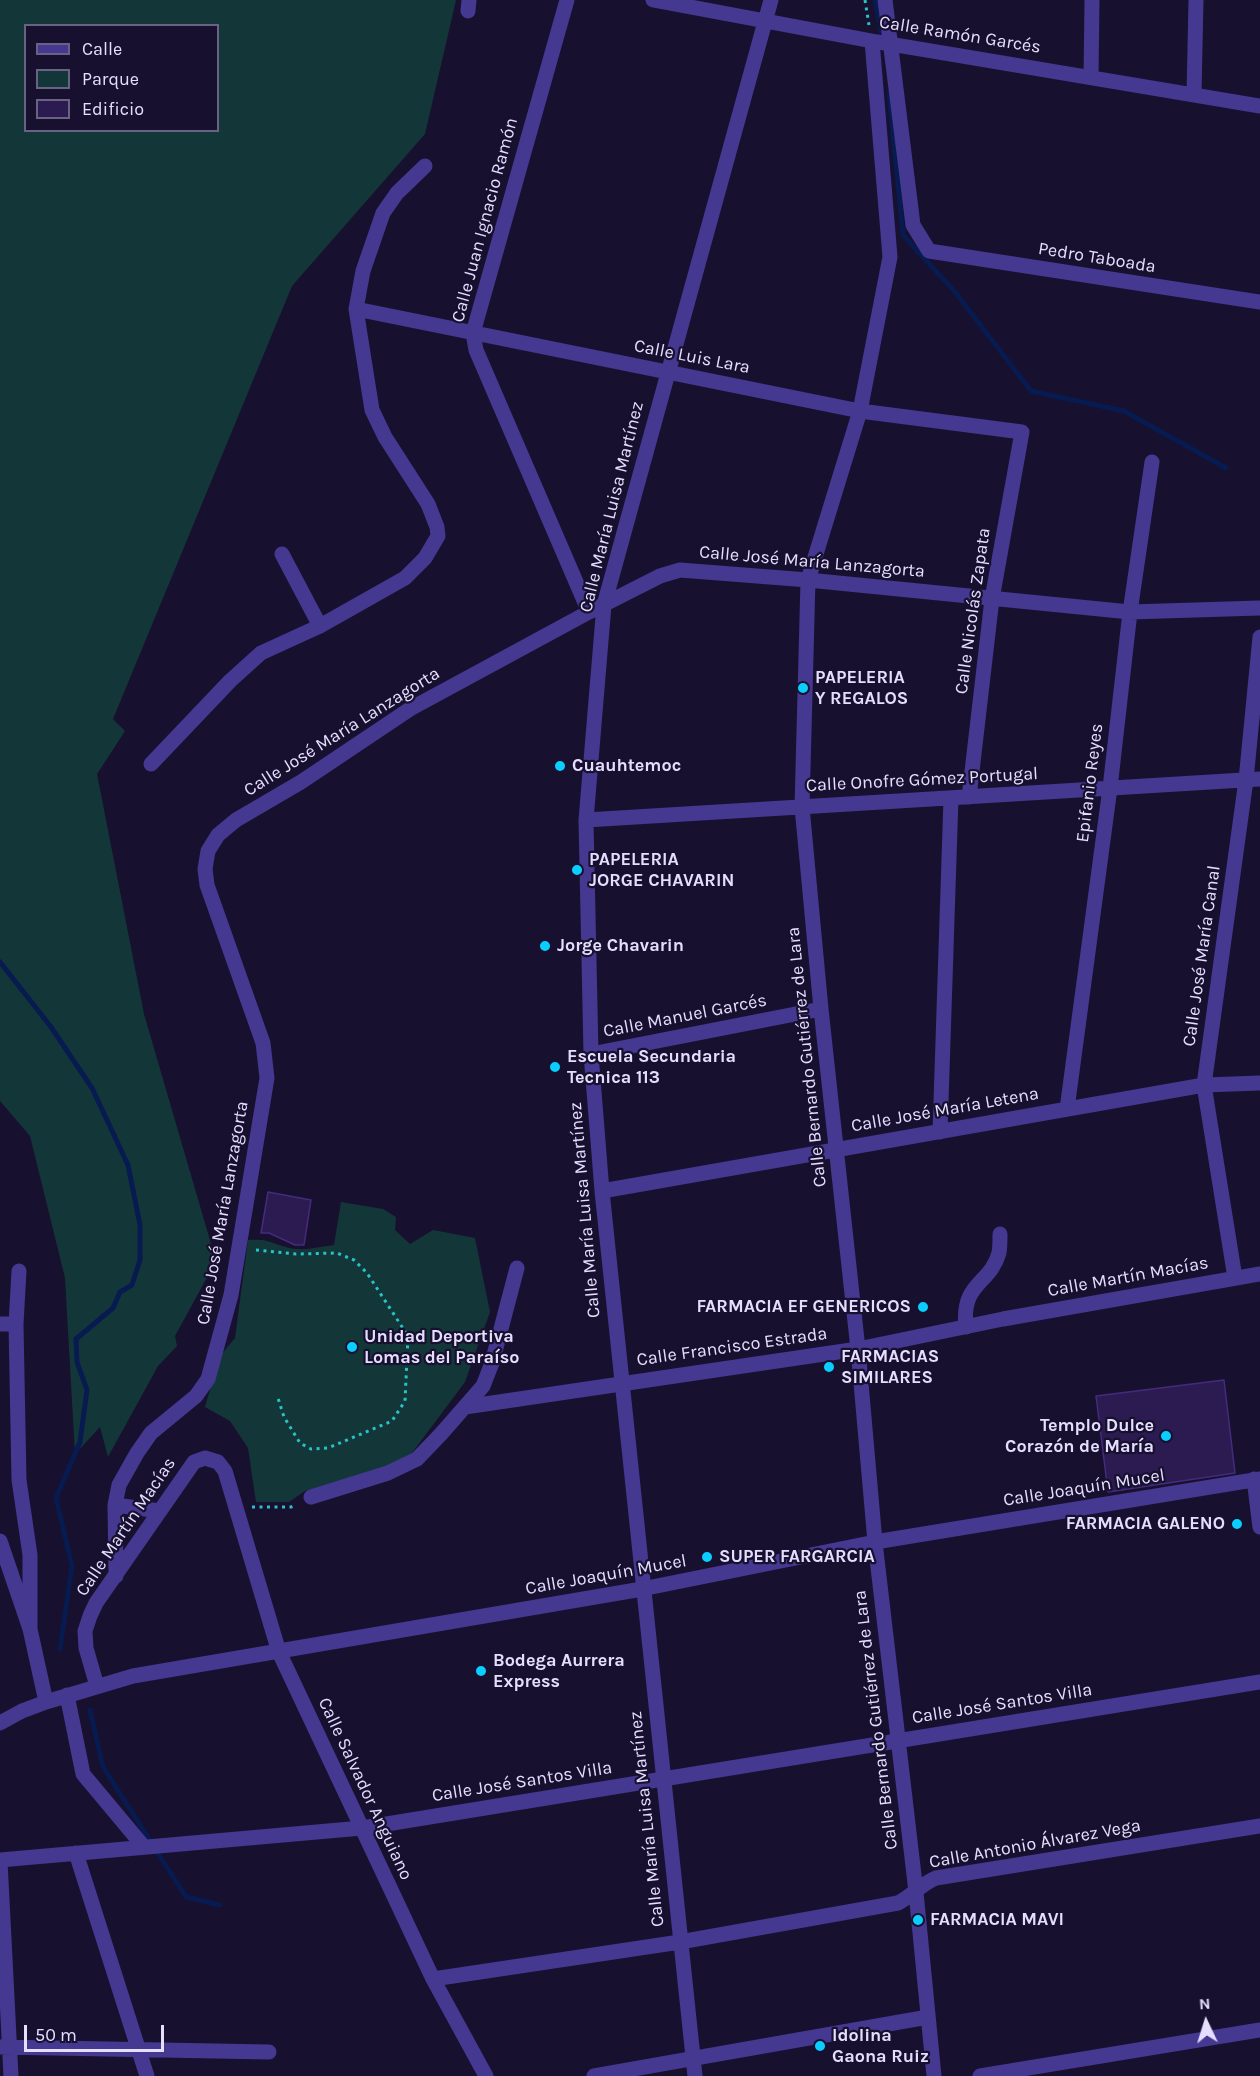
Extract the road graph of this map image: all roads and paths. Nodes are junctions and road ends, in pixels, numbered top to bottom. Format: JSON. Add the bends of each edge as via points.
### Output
{"nodes":[{"id":1,"x":567,"y":0,"type":"edge"},
{"id":2,"x":653,"y":0,"type":"edge"},
{"id":3,"x":771,"y":0,"type":"edge"},
{"id":4,"x":865,"y":0,"type":"edge"},
{"id":5,"x":885,"y":0,"type":"edge"},
{"id":6,"x":1092,"y":0,"type":"edge"},
{"id":7,"x":1196,"y":0,"type":"edge"},
{"id":8,"x":765,"y":21,"type":"junction"},
{"id":9,"x":872,"y":41,"type":"junction"},
{"id":10,"x":892,"y":44,"type":"junction"},
{"id":11,"x":1091,"y":77,"type":"junction"},
{"id":12,"x":1194,"y":94,"type":"junction"},
{"id":13,"x":1260,"y":106,"type":"edge"},
{"id":14,"x":425,"y":166,"type":"dead end"},
{"id":15,"x":1260,"y":302,"type":"edge"},
{"id":16,"x":356,"y":309,"type":"junction"},
{"id":17,"x":473,"y":333,"type":"junction"},
{"id":18,"x":667,"y":372,"type":"junction"},
{"id":19,"x":860,"y":411,"type":"junction"},
{"id":20,"x":1022,"y":432,"type":"joint"},
{"id":21,"x":1152,"y":462,"type":"dead end"},
{"id":22,"x":282,"y":554,"type":"dead end"},
{"id":23,"x":808,"y":580,"type":"junction"},
{"id":24,"x":992,"y":599,"type":"junction"},
{"id":25,"x":604,"y":605,"type":"junction"},
{"id":26,"x":1260,"y":608,"type":"edge"},
{"id":27,"x":589,"y":612,"type":"junction"},
{"id":28,"x":1130,"y":612,"type":"junction"},
{"id":29,"x":320,"y":626,"type":"junction"},
{"id":30,"x":1260,"y":637,"type":"edge"},
{"id":31,"x":151,"y":764,"type":"dead end"},
{"id":32,"x":1253,"y":780,"type":"edge"},
{"id":33,"x":1110,"y":788,"type":"junction"},
{"id":34,"x":969,"y":797,"type":"junction"},
{"id":35,"x":951,"y":798,"type":"junction"},
{"id":36,"x":802,"y":807,"type":"junction"},
{"id":37,"x":586,"y":820,"type":"junction"},
{"id":38,"x":821,"y":1009,"type":"junction"},
{"id":39,"x":591,"y":1054,"type":"junction"},
{"id":40,"x":1260,"y":1083,"type":"edge"},
{"id":41,"x":1204,"y":1085,"type":"junction"},
{"id":42,"x":1067,"y":1109,"type":"junction"},
{"id":43,"x":940,"y":1132,"type":"junction"},
{"id":44,"x":836,"y":1149,"type":"junction"},
{"id":45,"x":602,"y":1191,"type":"junction"},
{"id":46,"x":1000,"y":1234,"type":"dead end"},
{"id":47,"x":239,"y":1248,"type":"junction"},
{"id":48,"x":517,"y":1268,"type":"dead end"},
{"id":49,"x":19,"y":1271,"type":"dead end"},
{"id":50,"x":1260,"y":1274,"type":"edge"},
{"id":51,"x":1235,"y":1278,"type":"junction"},
{"id":52,"x":1004,"y":1319,"type":"joint"},
{"id":53,"x":8,"y":1324,"type":"edge"},
{"id":54,"x":966,"y":1327,"type":"junction"},
{"id":55,"x":858,"y":1349,"type":"junction"},
{"id":56,"x":621,"y":1382,"type":"junction"},
{"id":57,"x":277,"y":1395,"type":"dead end"},
{"id":58,"x":465,"y":1407,"type":"junction"},
{"id":59,"x":1257,"y":1479,"type":"edge"},
{"id":60,"x":311,"y":1497,"type":"joint"},
{"id":61,"x":115,"y":1504,"type":"junction"},
{"id":62,"x":237,"y":1507,"type":"junction"},
{"id":63,"x":160,"y":1511,"type":"junction"},
{"id":64,"x":1260,"y":1527,"type":"edge"},
{"id":65,"x":0,"y":1541,"type":"edge"},
{"id":66,"x":875,"y":1542,"type":"junction"},
{"id":67,"x":116,"y":1576,"type":"junction"},
{"id":68,"x":642,"y":1589,"type":"junction"},
{"id":69,"x":30,"y":1629,"type":"junction"},
{"id":70,"x":279,"y":1652,"type":"junction"},
{"id":71,"x":1260,"y":1682,"type":"edge"},
{"id":72,"x":97,"y":1686,"type":"junction"},
{"id":73,"x":67,"y":1695,"type":"junction"},
{"id":74,"x":46,"y":1702,"type":"junction"},
{"id":75,"x":0,"y":1723,"type":"edge"},
{"id":76,"x":897,"y":1740,"type":"junction"},
{"id":77,"x":662,"y":1779,"type":"junction"},
{"id":78,"x":1260,"y":1826,"type":"edge"},
{"id":79,"x":362,"y":1828,"type":"junction"},
{"id":80,"x":144,"y":1847,"type":"junction"},
{"id":81,"x":76,"y":1853,"type":"junction"},
{"id":82,"x":0,"y":1861,"type":"edge"},
{"id":83,"x":916,"y":1892,"type":"junction"},
{"id":84,"x":680,"y":1942,"type":"junction"},
{"id":85,"x":433,"y":1979,"type":"junction"},
{"id":86,"x":928,"y":2017,"type":"junction"},
{"id":87,"x":1260,"y":2030,"type":"edge"},
{"id":88,"x":5,"y":2047,"type":"edge"},
{"id":89,"x":140,"y":2049,"type":"junction"},
{"id":90,"x":269,"y":2052,"type":"dead end"},
{"id":91,"x":693,"y":2059,"type":"junction"},
{"id":92,"x":11,"y":2076,"type":"edge"},
{"id":93,"x":147,"y":2076,"type":"edge"},
{"id":94,"x":486,"y":2076,"type":"edge"},
{"id":95,"x":594,"y":2076,"type":"edge"},
{"id":96,"x":694,"y":2076,"type":"edge"},
{"id":97,"x":934,"y":2076,"type":"edge"},
{"id":98,"x":980,"y":2076,"type":"edge"}],
"edges":[{"from":1,"to":17,"type":"street","name":"Calle Juan Ignacio Ramón"},
{"from":2,"to":8,"type":"street","name":"Calle Ramón Garcés"},
{"from":3,"to":8,"type":"street","name":"Calle María Luisa Martínez"},
{"from":4,"to":9,"type":"path"},
{"from":5,"to":10,"type":"street"},
{"from":6,"to":11,"type":"street"},
{"from":7,"to":12,"type":"street"},
{"from":8,"to":9,"type":"street","name":"Calle Ramón Garcés"},
{"from":8,"to":18,"type":"street","name":"Calle María Luisa Martínez"},
{"from":9,"to":10,"type":"street","name":"Calle Ramón Garcés"},
{"from":9,"to":19,"type":"street","name":"Calle Bernardo Gutiérrez de Lara","via":[[890,257]]},
{"from":10,"to":11,"type":"street","name":"Calle Ramón Garcés"},
{"from":10,"to":15,"type":"street","name":"Pedro Taboada","via":[[913,225],[929,251]]},
{"from":11,"to":12,"type":"street","name":"Calle Ramón Garcés"},
{"from":12,"to":13,"type":"street","name":"Calle Ramón Garcés"},
{"from":14,"to":16,"type":"street","via":[[383,213],[363,271]]},
{"from":16,"to":17,"type":"street","name":"Calle Luis Lara"},
{"from":16,"to":29,"type":"street","via":[[372,410],[384,437],[428,504],[438,536],[425,558],[405,578]]},
{"from":17,"to":18,"type":"street","name":"Calle Luis Lara"},
{"from":17,"to":27,"type":"street","name":"Calle Juan Ignacio Ramón","via":[[476,350]]},
{"from":18,"to":19,"type":"street","name":"Calle Luis Lara"},
{"from":18,"to":25,"type":"street","name":"Calle María Luisa Martínez"},
{"from":19,"to":20,"type":"street","name":"Calle Luis Lara"},
{"from":19,"to":23,"type":"street","name":"Calle Bernardo Gutiérrez de Lara"},
{"from":20,"to":24,"type":"street","name":"Calle Nicolás Zapata"},
{"from":21,"to":28,"type":"street","name":"Epifanio Reyes"},
{"from":22,"to":29,"type":"street"},
{"from":23,"to":24,"type":"street","name":"Calle José María Lanzagorta"},
{"from":23,"to":25,"type":"street","name":"Calle José María Lanzagorta","via":[[680,570]]},
{"from":23,"to":36,"type":"street","name":"Calle Bernardo Gutiérrez de Lara"},
{"from":24,"to":28,"type":"street","name":"Calle José María Lanzagorta"},
{"from":24,"to":34,"type":"street","name":"Calle Nicolás Zapata"},
{"from":25,"to":27,"type":"street","name":"Calle José María Lanzagorta"},
{"from":25,"to":37,"type":"street","name":"Calle María Luisa Martínez"},
{"from":26,"to":28,"type":"street","name":"Calle José María Lanzagorta"},
{"from":27,"to":47,"type":"street","name":"Calle José María Lanzagorta","via":[[410,709],[236,820],[218,835],[208,851],[207,885],[264,1043],[267,1078]]},
{"from":28,"to":33,"type":"street","name":"Epifanio Reyes"},
{"from":29,"to":31,"type":"street","via":[[261,653]]},
{"from":30,"to":32,"type":"street","name":"Calle José María Canal"},
{"from":32,"to":33,"type":"street","name":"Calle Onofre Gómez Portugal"},
{"from":32,"to":41,"type":"street","name":"Calle José María Canal"},
{"from":33,"to":34,"type":"street","name":"Calle Onofre Gómez Portugal"},
{"from":33,"to":42,"type":"street","name":"Epifanio Reyes"},
{"from":34,"to":35,"type":"street","name":"Calle Onofre Gómez Portugal"},
{"from":35,"to":36,"type":"street","name":"Calle Onofre Gómez Portugal"},
{"from":35,"to":43,"type":"street"},
{"from":36,"to":37,"type":"street","name":"Calle Onofre Gómez Portugal"},
{"from":36,"to":38,"type":"street","name":"Calle Bernardo Gutiérrez de Lara"},
{"from":37,"to":39,"type":"street","name":"Calle María Luisa Martínez"},
{"from":38,"to":39,"type":"street","name":"Calle Manuel Garcés"},
{"from":38,"to":44,"type":"street","name":"Calle Bernardo Gutiérrez de Lara"},
{"from":39,"to":45,"type":"street","name":"Calle María Luisa Martínez"},
{"from":40,"to":41,"type":"street","name":"Calle José María Letena"},
{"from":41,"to":42,"type":"street","name":"Calle José María Letena"},
{"from":41,"to":51,"type":"street","name":"Calle José María Canal"},
{"from":42,"to":43,"type":"street","name":"Calle José María Letena"},
{"from":43,"to":44,"type":"street","name":"Calle José María Letena"},
{"from":44,"to":45,"type":"street","name":"Calle José María Letena"},
{"from":44,"to":55,"type":"street","name":"Calle Bernardo Gutiérrez de Lara"},
{"from":45,"to":56,"type":"street","name":"Calle María Luisa Martínez"},
{"from":46,"to":54,"type":"street","via":[[993,1266],[972,1289],[964,1311]]},
{"from":47,"to":57,"type":"path","via":[[296,1254],[337,1253],[354,1260],[367,1272],[408,1336],[405,1401],[392,1421],[328,1448],[311,1449],[300,1443],[284,1417]]},
{"from":47,"to":61,"type":"street","name":"Calle José María Lanzagorta","via":[[231,1295],[208,1379],[196,1396],[147,1439],[119,1485]]},
{"from":48,"to":58,"type":"street","via":[[492,1363],[483,1386]]},
{"from":49,"to":53,"type":"street"},
{"from":50,"to":51,"type":"street","name":"Calle Martín Macías"},
{"from":51,"to":52,"type":"street","name":"Calle Martín Macías"},
{"from":52,"to":54,"type":"street","name":"Calle Francisco Estrada"},
{"from":53,"to":69,"type":"street","via":[[19,1480],[30,1555]]},
{"from":54,"to":55,"type":"street","name":"Calle Francisco Estrada"},
{"from":55,"to":56,"type":"street","name":"Calle Francisco Estrada"},
{"from":55,"to":66,"type":"street","name":"Calle Bernardo Gutiérrez de Lara"},
{"from":56,"to":58,"type":"street","name":"Calle Francisco Estrada"},
{"from":56,"to":68,"type":"street","name":"Calle María Luisa Martínez"},
{"from":58,"to":60,"type":"street","via":[[417,1459],[388,1473]]},
{"from":59,"to":64,"type":"street"},
{"from":59,"to":66,"type":"street","name":"Calle Joaquín Mucel"},
{"from":60,"to":62,"type":"path","via":[[291,1507]]},
{"from":61,"to":63,"type":"street"},
{"from":61,"to":67,"type":"street","name":"Calle José María Lanzagorta"},
{"from":62,"to":63,"type":"street","name":"Calle Martín Macías","via":[[225,1471],[218,1462],[205,1458],[194,1462]]},
{"from":62,"to":70,"type":"street","name":"Calle Salvador Anguiano"},
{"from":63,"to":67,"type":"street","name":"Calle Martín Macías"},
{"from":65,"to":69,"type":"street"},
{"from":66,"to":68,"type":"street","name":"Calle Joaquín Mucel"},
{"from":66,"to":76,"type":"street","name":"Calle Bernardo Gutiérrez de Lara"},
{"from":67,"to":72,"type":"street","name":"Calle Martín Macías","via":[[96,1603],[85,1631]]},
{"from":68,"to":70,"type":"street","name":"Calle Joaquín Mucel"},
{"from":68,"to":77,"type":"street","name":"Calle María Luisa Martínez"},
{"from":69,"to":74,"type":"street"},
{"from":70,"to":72,"type":"street","name":"Calle Joaquín Mucel","via":[[133,1676]]},
{"from":70,"to":79,"type":"street","name":"Calle Salvador Anguiano"},
{"from":71,"to":76,"type":"street","name":"Calle José Santos Villa"},
{"from":72,"to":73,"type":"street","name":"Calle Joaquín Mucel"},
{"from":73,"to":74,"type":"street","name":"Calle Joaquín Mucel"},
{"from":73,"to":80,"type":"street","via":[[83,1774]]},
{"from":74,"to":75,"type":"street","name":"Calle Joaquín Mucel"},
{"from":76,"to":77,"type":"street","name":"Calle José Santos Villa"},
{"from":76,"to":83,"type":"street","name":"Calle Bernardo Gutiérrez de Lara"},
{"from":77,"to":79,"type":"street","name":"Calle José Santos Villa"},
{"from":77,"to":84,"type":"street","name":"Calle María Luisa Martínez"},
{"from":78,"to":83,"type":"street","name":"Calle Antonio Álvarez Vega","via":[[936,1878]]},
{"from":79,"to":80,"type":"street","name":"Calle José Santos Villa"},
{"from":79,"to":85,"type":"street","name":"Calle Salvador Anguiano"},
{"from":80,"to":81,"type":"street","name":"Calle José Santos Villa"},
{"from":81,"to":82,"type":"street","name":"Calle José Santos Villa"},
{"from":81,"to":89,"type":"street"},
{"from":82,"to":88,"type":"street"},
{"from":83,"to":84,"type":"street","name":"Calle Antonio Álvarez Vega","via":[[898,1903]]},
{"from":83,"to":86,"type":"street","name":"Calle Bernardo Gutiérrez de Lara"},
{"from":84,"to":85,"type":"street","name":"Calle Antonio Álvarez Vega"},
{"from":84,"to":91,"type":"street","name":"Calle María Luisa Martínez"},
{"from":85,"to":94,"type":"street","name":"Calle Salvador Anguiano"},
{"from":86,"to":91,"type":"street"},
{"from":86,"to":97,"type":"street","name":"Calle Bernardo Gutiérrez de Lara"},
{"from":87,"to":98,"type":"street"},
{"from":88,"to":89,"type":"street"},
{"from":88,"to":92,"type":"street"},
{"from":89,"to":90,"type":"street"},
{"from":89,"to":93,"type":"street"},
{"from":91,"to":95,"type":"street"},
{"from":91,"to":96,"type":"street","name":"Calle María Luisa Martínez"}]}
